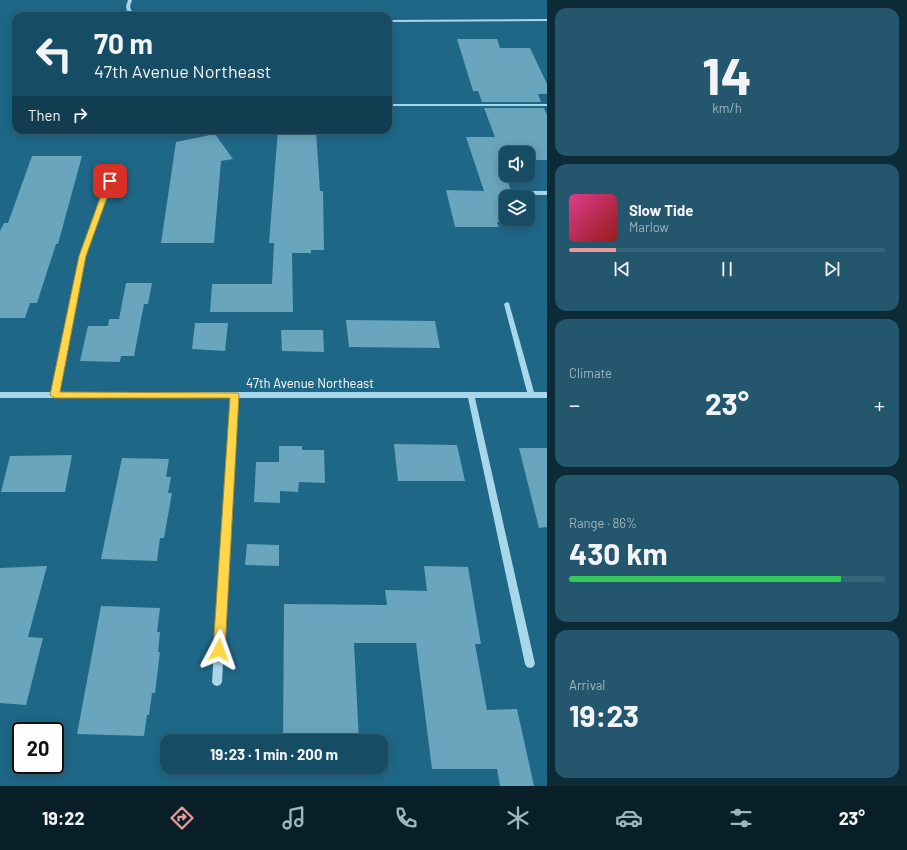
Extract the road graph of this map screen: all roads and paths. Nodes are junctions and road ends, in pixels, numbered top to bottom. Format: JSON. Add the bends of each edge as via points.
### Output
{"nodes":[{"id":1,"x":130,"y":0,"type":"edge"},
{"id":2,"x":131,"y":12,"type":"edge"},
{"id":3,"x":547,"y":20,"type":"edge"},
{"id":4,"x":392,"y":21,"type":"edge"},
{"id":5,"x":392,"y":105,"type":"edge"},
{"id":6,"x":547,"y":105,"type":"edge"},
{"id":7,"x":110,"y":181,"type":"dead end"},
{"id":8,"x":535,"y":193,"type":"edge"},
{"id":9,"x":547,"y":193,"type":"edge"},
{"id":10,"x":507,"y":304,"type":"dead end"},
{"id":11,"x":0,"y":395,"type":"edge"},
{"id":12,"x":55,"y":395,"type":"junction"},
{"id":13,"x":234,"y":395,"type":"junction"},
{"id":14,"x":471,"y":395,"type":"junction"},
{"id":15,"x":531,"y":395,"type":"junction"},
{"id":16,"x":547,"y":395,"type":"edge"},
{"id":17,"x":530,"y":664,"type":"dead end"},
{"id":18,"x":217,"y":682,"type":"dead end"}],
"edges":[{"from":1,"to":2,"type":"street","via":[[128,6]]},
{"from":3,"to":4,"type":"street"},
{"from":5,"to":6,"type":"street"},
{"from":7,"to":12,"type":"street","via":[[82,256]]},
{"from":8,"to":9,"type":"street"},
{"from":10,"to":15,"type":"street"},
{"from":11,"to":12,"type":"street","name":"47th Avenue Northeast"},
{"from":12,"to":13,"type":"street","name":"47th Avenue Northeast"},
{"from":13,"to":14,"type":"street","name":"47th Avenue Northeast"},
{"from":13,"to":18,"type":"street"},
{"from":14,"to":15,"type":"street","name":"47th Avenue Northeast"},
{"from":14,"to":17,"type":"street"},
{"from":15,"to":16,"type":"street","name":"47th Avenue Northeast"}]}
